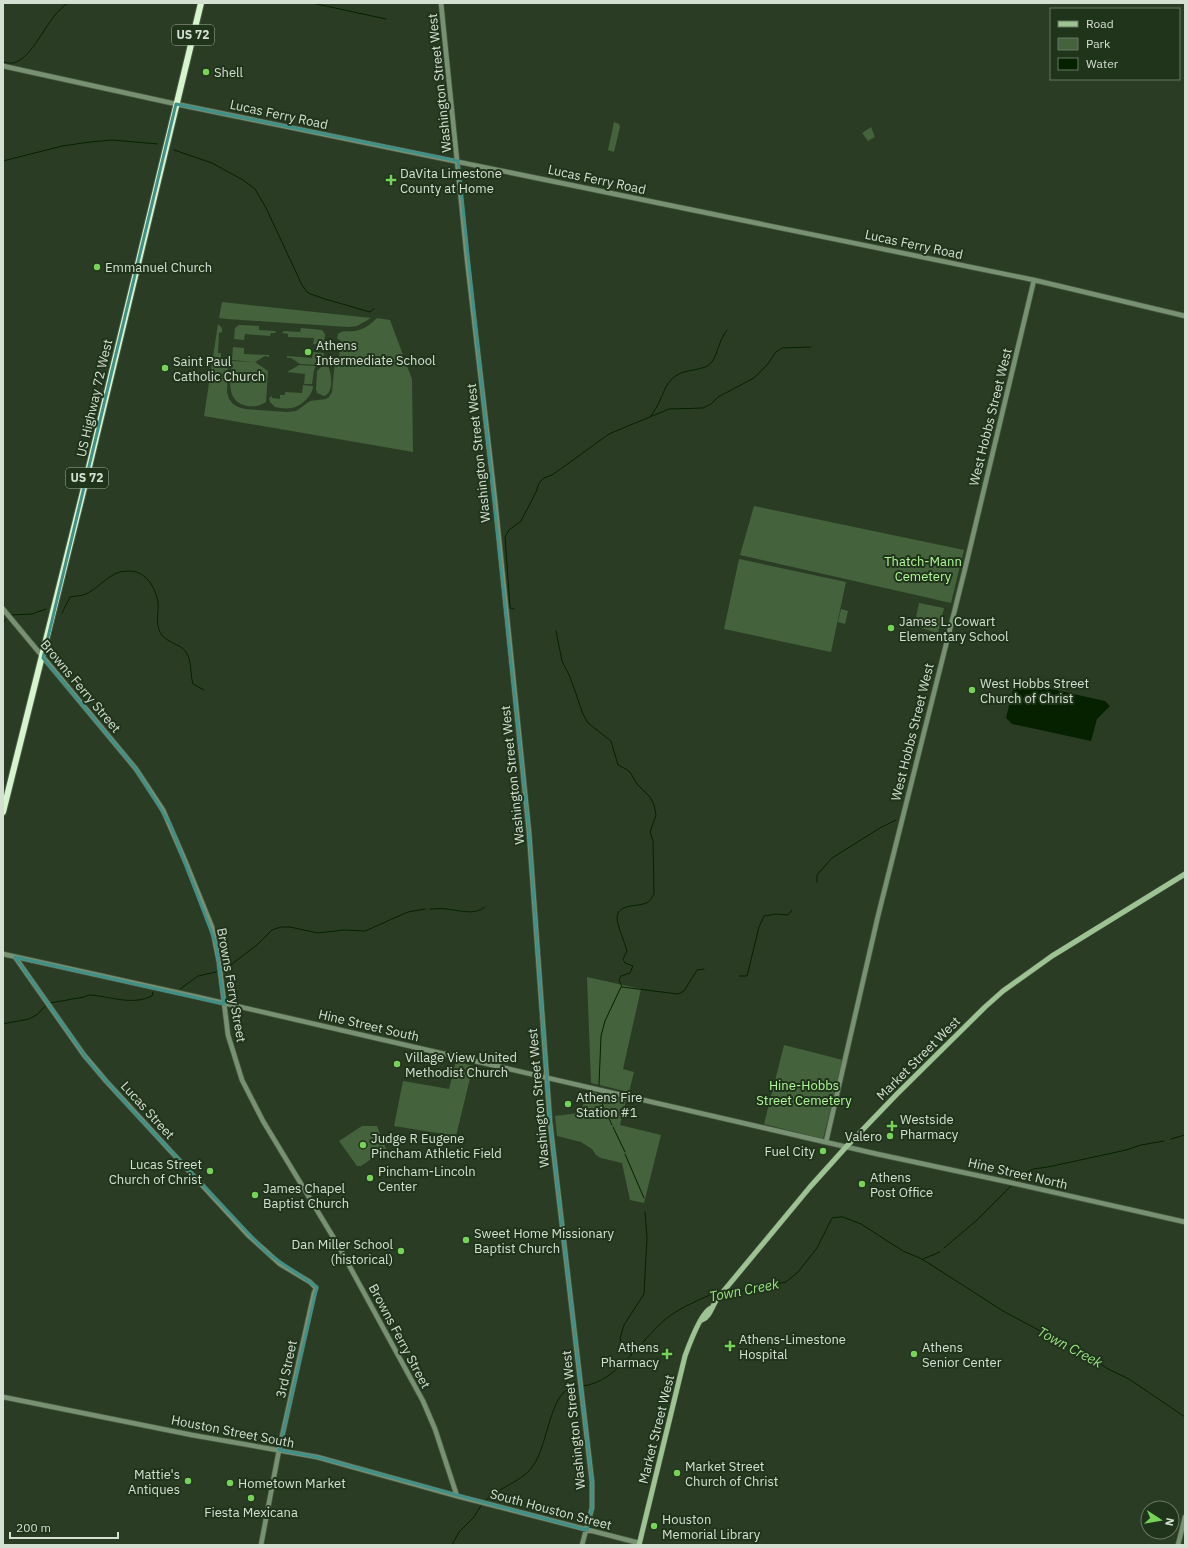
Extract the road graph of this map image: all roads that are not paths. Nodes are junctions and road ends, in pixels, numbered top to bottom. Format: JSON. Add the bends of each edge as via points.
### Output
{"nodes":[{"id":1,"x":201,"y":3,"type":"edge"},
{"id":2,"x":442,"y":3,"type":"edge"},
{"id":3,"x":3,"y":66,"type":"edge"},
{"id":4,"x":176,"y":104,"type":"junction"},
{"id":5,"x":458,"y":161,"type":"junction"},
{"id":6,"x":1034,"y":280,"type":"junction"},
{"id":7,"x":1185,"y":316,"type":"edge"},
{"id":8,"x":3,"y":609,"type":"edge"},
{"id":9,"x":43,"y":658,"type":"junction"},
{"id":10,"x":3,"y":812,"type":"edge"},
{"id":11,"x":1185,"y":874,"type":"edge"},
{"id":12,"x":3,"y":954,"type":"edge"},
{"id":13,"x":15,"y":957,"type":"junction"},
{"id":14,"x":224,"y":1004,"type":"junction"},
{"id":15,"x":547,"y":1078,"type":"junction"},
{"id":16,"x":826,"y":1142,"type":"junction"},
{"id":17,"x":846,"y":1147,"type":"junction"},
{"id":18,"x":1185,"y":1222,"type":"edge"},
{"id":19,"x":314,"y":1293,"type":"joint"},
{"id":20,"x":3,"y":1397,"type":"edge"},
{"id":21,"x":279,"y":1450,"type":"junction"},
{"id":22,"x":457,"y":1496,"type":"junction"},
{"id":23,"x":1185,"y":1517,"type":"edge"},
{"id":24,"x":587,"y":1530,"type":"junction"},
{"id":25,"x":639,"y":1544,"type":"edge"},
{"id":26,"x":261,"y":1545,"type":"edge"},
{"id":27,"x":582,"y":1545,"type":"edge"},
{"id":28,"x":1178,"y":1545,"type":"edge"}],
"edges":[{"from":1,"to":4,"type":"highway","number":"US 72"},
{"from":2,"to":5,"type":"street","name":"Washington Street West"},
{"from":3,"to":4,"type":"street","name":"Lucas Ferry Road"},
{"from":4,"to":5,"type":"street","name":"Lucas Ferry Road"},
{"from":4,"to":9,"type":"highway","name":"US Highway 72 West","number":"US 72"},
{"from":5,"to":6,"type":"street","name":"Lucas Ferry Road"},
{"from":5,"to":15,"type":"street","name":"Washington Street West","via":[[529,832]]},
{"from":6,"to":7,"type":"street","name":"Lucas Ferry Road"},
{"from":6,"to":16,"type":"street","name":"West Hobbs Street West","via":[[878,916]]},
{"from":8,"to":9,"type":"street","name":"Browns Ferry Street"},
{"from":9,"to":10,"type":"highway","name":"US Highway 72 West","number":"US 72"},
{"from":9,"to":14,"type":"street","name":"Browns Ferry Street","via":[[136,769],[162,810],[212,927]]},
{"from":11,"to":17,"type":"main road","name":"Market Street West","via":[[1052,956],[1003,991]]},
{"from":12,"to":13,"type":"street","name":"Hine Street South"},
{"from":13,"to":14,"type":"street","name":"Hine Street South"},
{"from":13,"to":19,"type":"street","name":"Lucas Street","via":[[84,1055],[106,1081],[248,1235],[280,1264],[314,1285]]},
{"from":14,"to":15,"type":"street","name":"Hine Street South"},
{"from":14,"to":22,"type":"street","name":"Browns Ferry Street","via":[[228,1035],[249,1096],[338,1245],[423,1401]]},
{"from":15,"to":16,"type":"street","name":"Hine Street South"},
{"from":15,"to":24,"type":"street","name":"Washington Street West","via":[[593,1490]]},
{"from":16,"to":17,"type":"street","name":"Hine Street South"},
{"from":17,"to":18,"type":"street","name":"Hine Street North"},
{"from":17,"to":25,"type":"main road","name":"Market Street West","via":[[729,1285],[691,1339]]},
{"from":19,"to":21,"type":"street","name":"3rd Street"},
{"from":20,"to":21,"type":"street","name":"Houston Street South"},
{"from":21,"to":22,"type":"street","name":"Houston Street South","via":[[317,1457]]},
{"from":21,"to":26,"type":"street","name":"3rd Street"},
{"from":22,"to":24,"type":"street","name":"South Houston Street"},
{"from":23,"to":28,"type":"street"},
{"from":24,"to":25,"type":"street","name":"South Houston Street"},
{"from":24,"to":27,"type":"street","name":"Washington Street West"}]}
